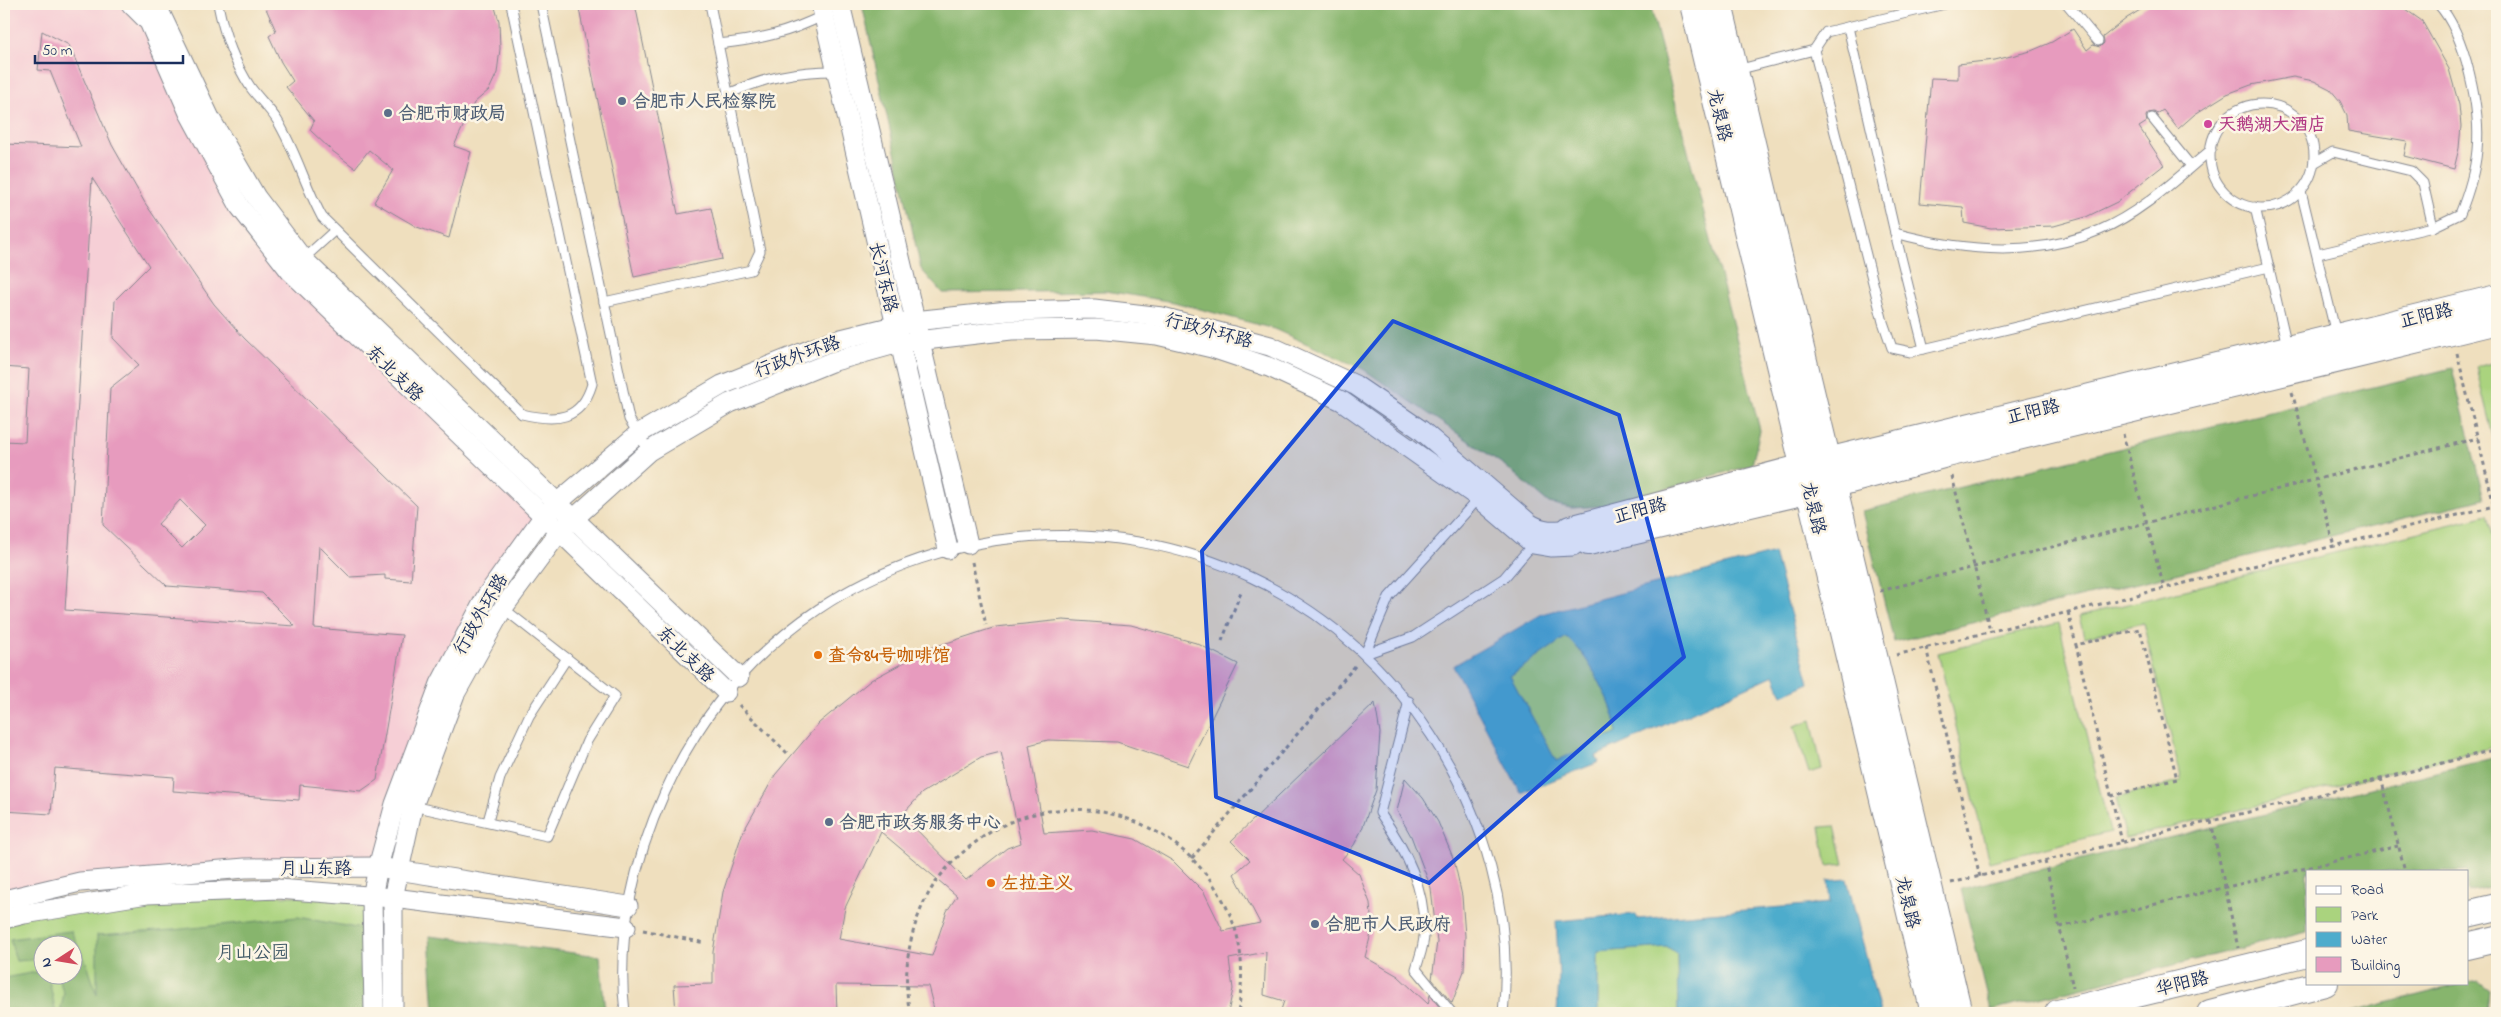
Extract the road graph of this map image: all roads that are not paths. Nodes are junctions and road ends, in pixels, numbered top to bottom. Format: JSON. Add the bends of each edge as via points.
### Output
{"nodes":[{"id":1,"x":130,"y":4,"type":"edge"},
{"id":2,"x":156,"y":4,"type":"edge"},
{"id":3,"x":218,"y":4,"type":"edge"},
{"id":4,"x":511,"y":4,"type":"edge"},
{"id":5,"x":541,"y":4,"type":"edge"},
{"id":6,"x":710,"y":4,"type":"edge"},
{"id":7,"x":840,"y":4,"type":"edge"},
{"id":8,"x":1693,"y":4,"type":"edge"},
{"id":9,"x":1719,"y":4,"type":"edge"},
{"id":10,"x":1945,"y":4,"type":"edge"},
{"id":11,"x":2067,"y":4,"type":"edge"},
{"id":12,"x":2438,"y":4,"type":"edge"},
{"id":13,"x":823,"y":9,"type":"edge"},
{"id":14,"x":1848,"y":27,"type":"junction"},
{"id":15,"x":2098,"y":41,"type":"dead end"},
{"id":16,"x":718,"y":44,"type":"junction"},
{"id":17,"x":1814,"y":50,"type":"junction"},
{"id":18,"x":837,"y":71,"type":"junction"},
{"id":19,"x":1723,"y":74,"type":"junction"},
{"id":20,"x":728,"y":94,"type":"junction"},
{"id":21,"x":2152,"y":118,"type":"dead end"},
{"id":22,"x":2211,"y":150,"type":"junction"},
{"id":23,"x":2314,"y":162,"type":"junction"},
{"id":24,"x":2191,"y":166,"type":"junction"},
{"id":25,"x":2301,"y":191,"type":"junction"},
{"id":26,"x":2255,"y":207,"type":"junction"},
{"id":27,"x":2432,"y":226,"type":"junction"},
{"id":28,"x":334,"y":232,"type":"junction"},
{"id":29,"x":1895,"y":233,"type":"junction"},
{"id":30,"x":2318,"y":254,"type":"junction"},
{"id":31,"x":297,"y":265,"type":"junction"},
{"id":32,"x":2269,"y":267,"type":"junction"},
{"id":33,"x":2497,"y":298,"type":"edge"},
{"id":34,"x":604,"y":302,"type":"junction"},
{"id":35,"x":914,"y":321,"type":"junction"},
{"id":36,"x":2497,"y":321,"type":"edge"},
{"id":37,"x":895,"y":325,"type":"junction"},
{"id":38,"x":918,"y":341,"type":"junction"},
{"id":39,"x":899,"y":343,"type":"junction"},
{"id":40,"x":2339,"y":348,"type":"junction"},
{"id":41,"x":1924,"y":349,"type":"junction"},
{"id":42,"x":2289,"y":362,"type":"junction"},
{"id":43,"x":638,"y":434,"type":"junction"},
{"id":44,"x":649,"y":451,"type":"junction"},
{"id":45,"x":1818,"y":476,"type":"junction"},
{"id":46,"x":1480,"y":498,"type":"junction"},
{"id":47,"x":557,"y":503,"type":"junction"},
{"id":48,"x":543,"y":517,"type":"junction"},
{"id":49,"x":574,"y":518,"type":"junction"},
{"id":50,"x":559,"y":532,"type":"junction"},
{"id":51,"x":1571,"y":537,"type":"junction"},
{"id":52,"x":968,"y":544,"type":"junction"},
{"id":53,"x":1533,"y":544,"type":"junction"},
{"id":54,"x":948,"y":549,"type":"junction"},
{"id":55,"x":503,"y":608,"type":"junction"},
{"id":56,"x":1365,"y":654,"type":"junction"},
{"id":57,"x":567,"y":658,"type":"junction"},
{"id":58,"x":739,"y":677,"type":"junction"},
{"id":59,"x":726,"y":692,"type":"junction"},
{"id":60,"x":1409,"y":701,"type":"junction"},
{"id":61,"x":413,"y":806,"type":"junction"},
{"id":62,"x":488,"y":821,"type":"junction"},
{"id":63,"x":378,"y":867,"type":"junction"},
{"id":64,"x":399,"y":869,"type":"junction"},
{"id":65,"x":372,"y":897,"type":"junction"},
{"id":66,"x":393,"y":898,"type":"junction"},
{"id":67,"x":4,"y":900,"type":"edge"},
{"id":68,"x":628,"y":906,"type":"junction"},
{"id":69,"x":2497,"y":907,"type":"edge"},
{"id":70,"x":2468,"y":914,"type":"edge"},
{"id":71,"x":4,"y":919,"type":"edge"},
{"id":72,"x":626,"y":927,"type":"junction"},
{"id":73,"x":2497,"y":938,"type":"edge"},
{"id":74,"x":2468,"y":946,"type":"edge"},
{"id":75,"x":2306,"y":952,"type":"edge"},
{"id":76,"x":2321,"y":984,"type":"edge"},
{"id":77,"x":2068,"y":1011,"type":"edge"},
{"id":78,"x":374,"y":1013,"type":"edge"},
{"id":79,"x":393,"y":1013,"type":"edge"},
{"id":80,"x":626,"y":1013,"type":"edge"},
{"id":81,"x":1452,"y":1013,"type":"edge"},
{"id":82,"x":1503,"y":1013,"type":"edge"},
{"id":83,"x":1934,"y":1013,"type":"edge"},
{"id":84,"x":1959,"y":1013,"type":"edge"},
{"id":85,"x":2210,"y":1013,"type":"edge"}],
"edges":[{"from":1,"to":31,"type":"street","name":"东北支路","via":[[149,22],[189,113],[240,207]]},
{"from":2,"to":31,"type":"street","name":"东北支路","via":[[210,118]]},
{"from":3,"to":28,"type":"lane","via":[[224,36],[237,65],[276,119],[309,195]]},
{"from":4,"to":28,"type":"lane","via":[[592,384],[588,399],[578,410],[561,418],[522,414]]},
{"from":5,"to":34,"type":"lane"},
{"from":6,"to":16,"type":"lane"},
{"from":7,"to":35,"type":"street","name":"长河东路"},
{"from":8,"to":19,"type":"street","name":"龙泉路"},
{"from":9,"to":19,"type":"street","name":"龙泉路"},
{"from":10,"to":14,"type":"lane"},
{"from":11,"to":15,"type":"lane"},
{"from":12,"to":27,"type":"lane","via":[[2464,53],[2475,103],[2477,150],[2469,193],[2460,214]]},
{"from":13,"to":16,"type":"lane","via":[[795,30]]},
{"from":13,"to":18,"type":"street","name":"长河东路"},
{"from":14,"to":17,"type":"lane","via":[[1826,32]]},
{"from":14,"to":29,"type":"lane"},
{"from":16,"to":20,"type":"lane"},
{"from":17,"to":19,"type":"lane"},
{"from":17,"to":41,"type":"lane","via":[[1892,348],[1911,352]]},
{"from":18,"to":20,"type":"lane","via":[[800,71],[758,81]]},
{"from":18,"to":37,"type":"street","name":"长河东路"},
{"from":19,"to":45,"type":"street","name":"龙泉路"},
{"from":20,"to":34,"type":"lane","via":[[760,251],[751,270]]},
{"from":21,"to":24,"type":"lane"},
{"from":22,"to":23,"type":"lane","via":[[2215,134],[2224,120],[2252,104],[2269,104],[2284,108],[2308,130],[2314,146]]},
{"from":22,"to":24,"type":"lane"},
{"from":22,"to":26,"type":"lane","via":[[2217,181],[2240,203]]},
{"from":23,"to":25,"type":"lane","via":[[2310,178]]},
{"from":23,"to":27,"type":"lane","via":[[2333,152],[2411,171],[2423,183]]},
{"from":24,"to":29,"type":"lane","via":[[2136,210],[2101,230],[2061,244],[2019,249],[1973,247],[1929,242]]},
{"from":25,"to":26,"type":"lane","via":[[2272,207]]},
{"from":25,"to":30,"type":"lane"},
{"from":26,"to":32,"type":"lane"},
{"from":27,"to":30,"type":"lane"},
{"from":28,"to":31,"type":"lane"},
{"from":29,"to":41,"type":"lane"},
{"from":30,"to":40,"type":"lane"},
{"from":31,"to":47,"type":"street","name":"东北支路"},
{"from":31,"to":48,"type":"street","name":"东北支路"},
{"from":32,"to":41,"type":"lane"},
{"from":32,"to":42,"type":"lane"},
{"from":33,"to":40,"type":"street","name":"正阳路"},
{"from":34,"to":43,"type":"lane","via":[[629,419]]},
{"from":35,"to":37,"type":"street","name":"行政外环路"},
{"from":35,"to":38,"type":"street","name":"长河东路"},
{"from":35,"to":51,"type":"street","name":"行政外环路","via":[[1008,311],[1094,309],[1162,317],[1270,346],[1355,385],[1421,430],[1484,487],[1536,527]]},
{"from":36,"to":40,"type":"street","name":"正阳路","via":[[2452,332]]},
{"from":37,"to":39,"type":"street","name":"长河东路"},
{"from":37,"to":43,"type":"street","name":"行政外环路","via":[[829,342],[722,385]]},
{"from":38,"to":39,"type":"street","name":"行政外环路"},
{"from":38,"to":46,"type":"street","name":"行政外环路","via":[[1010,330],[1096,329],[1157,335],[1212,348],[1270,367],[1342,401]]},
{"from":38,"to":52,"type":"street","name":"长河东路"},
{"from":39,"to":44,"type":"street","name":"行政外环路","via":[[831,362],[730,403]]},
{"from":39,"to":54,"type":"street","name":"长河东路"},
{"from":40,"to":42,"type":"street","name":"正阳路"},
{"from":42,"to":45,"type":"street","name":"正阳路"},
{"from":42,"to":45,"type":"street","name":"正阳路","via":[[2118,413],[1947,454]]},
{"from":43,"to":44,"type":"lane"},
{"from":43,"to":47,"type":"street","name":"行政外环路"},
{"from":44,"to":49,"type":"street","name":"行政外环路"},
{"from":45,"to":51,"type":"street","name":"正阳路"},
{"from":45,"to":83,"type":"street","name":"龙泉路"},
{"from":45,"to":84,"type":"street","name":"龙泉路","via":[[1859,597]]},
{"from":46,"to":53,"type":"street","name":"行政外环路"},
{"from":46,"to":56,"type":"lane","via":[[1388,597]]},
{"from":47,"to":48,"type":"street","name":"行政外环路"},
{"from":47,"to":49,"type":"street","name":"东北支路"},
{"from":48,"to":50,"type":"street","name":"东北支路"},
{"from":48,"to":63,"type":"street","name":"行政外环路","via":[[487,595],[440,684],[395,804]]},
{"from":49,"to":50,"type":"street","name":"行政外环路"},
{"from":49,"to":58,"type":"street","name":"东北支路"},
{"from":50,"to":55,"type":"street","name":"行政外环路"},
{"from":50,"to":59,"type":"street","name":"东北支路"},
{"from":51,"to":53,"type":"street","via":[[1551,547]]},
{"from":52,"to":54,"type":"lane"},
{"from":52,"to":56,"type":"lane","via":[[1039,534],[1110,536],[1180,550],[1247,574],[1309,609]]},
{"from":53,"to":56,"type":"lane","via":[[1504,578],[1413,638]]},
{"from":54,"to":58,"type":"lane","via":[[870,578],[800,622]]},
{"from":55,"to":57,"type":"lane"},
{"from":55,"to":61,"type":"street","name":"行政外环路","via":[[455,694]]},
{"from":56,"to":60,"type":"lane"},
{"from":57,"to":62,"type":"lane","via":[[529,716],[500,778]]},
{"from":57,"to":62,"type":"lane","via":[[615,696],[587,741],[547,836]]},
{"from":58,"to":59,"type":"lane"},
{"from":59,"to":68,"type":"lane","via":[[672,775],[648,829]]},
{"from":60,"to":81,"type":"lane","via":[[1380,813],[1399,839],[1419,884],[1424,935],[1416,969]]},
{"from":60,"to":82,"type":"lane","via":[[1452,766],[1483,838],[1501,914]]},
{"from":61,"to":62,"type":"lane"},
{"from":61,"to":64,"type":"street","name":"行政外环路"},
{"from":63,"to":64,"type":"street","name":"月山东路"},
{"from":63,"to":65,"type":"street","name":"行政外环路"},
{"from":63,"to":67,"type":"street","name":"月山东路","via":[[245,868],[90,882]]},
{"from":64,"to":66,"type":"street","name":"行政外环路"},
{"from":64,"to":68,"type":"street","name":"月山东路"},
{"from":65,"to":66,"type":"street","name":"月山东路"},
{"from":65,"to":71,"type":"street","name":"月山东路","via":[[278,889],[147,894]]},
{"from":65,"to":78,"type":"street","name":"行政外环路"},
{"from":66,"to":72,"type":"street","name":"月山东路"},
{"from":66,"to":79,"type":"street","name":"行政外环路"},
{"from":68,"to":72,"type":"lane"},
{"from":69,"to":70,"type":"street"},
{"from":72,"to":80,"type":"lane","via":[[623,996]]},
{"from":73,"to":74,"type":"street"},
{"from":75,"to":77,"type":"street","name":"华阳路"},
{"from":76,"to":85,"type":"street","name":"华阳路"}]}
